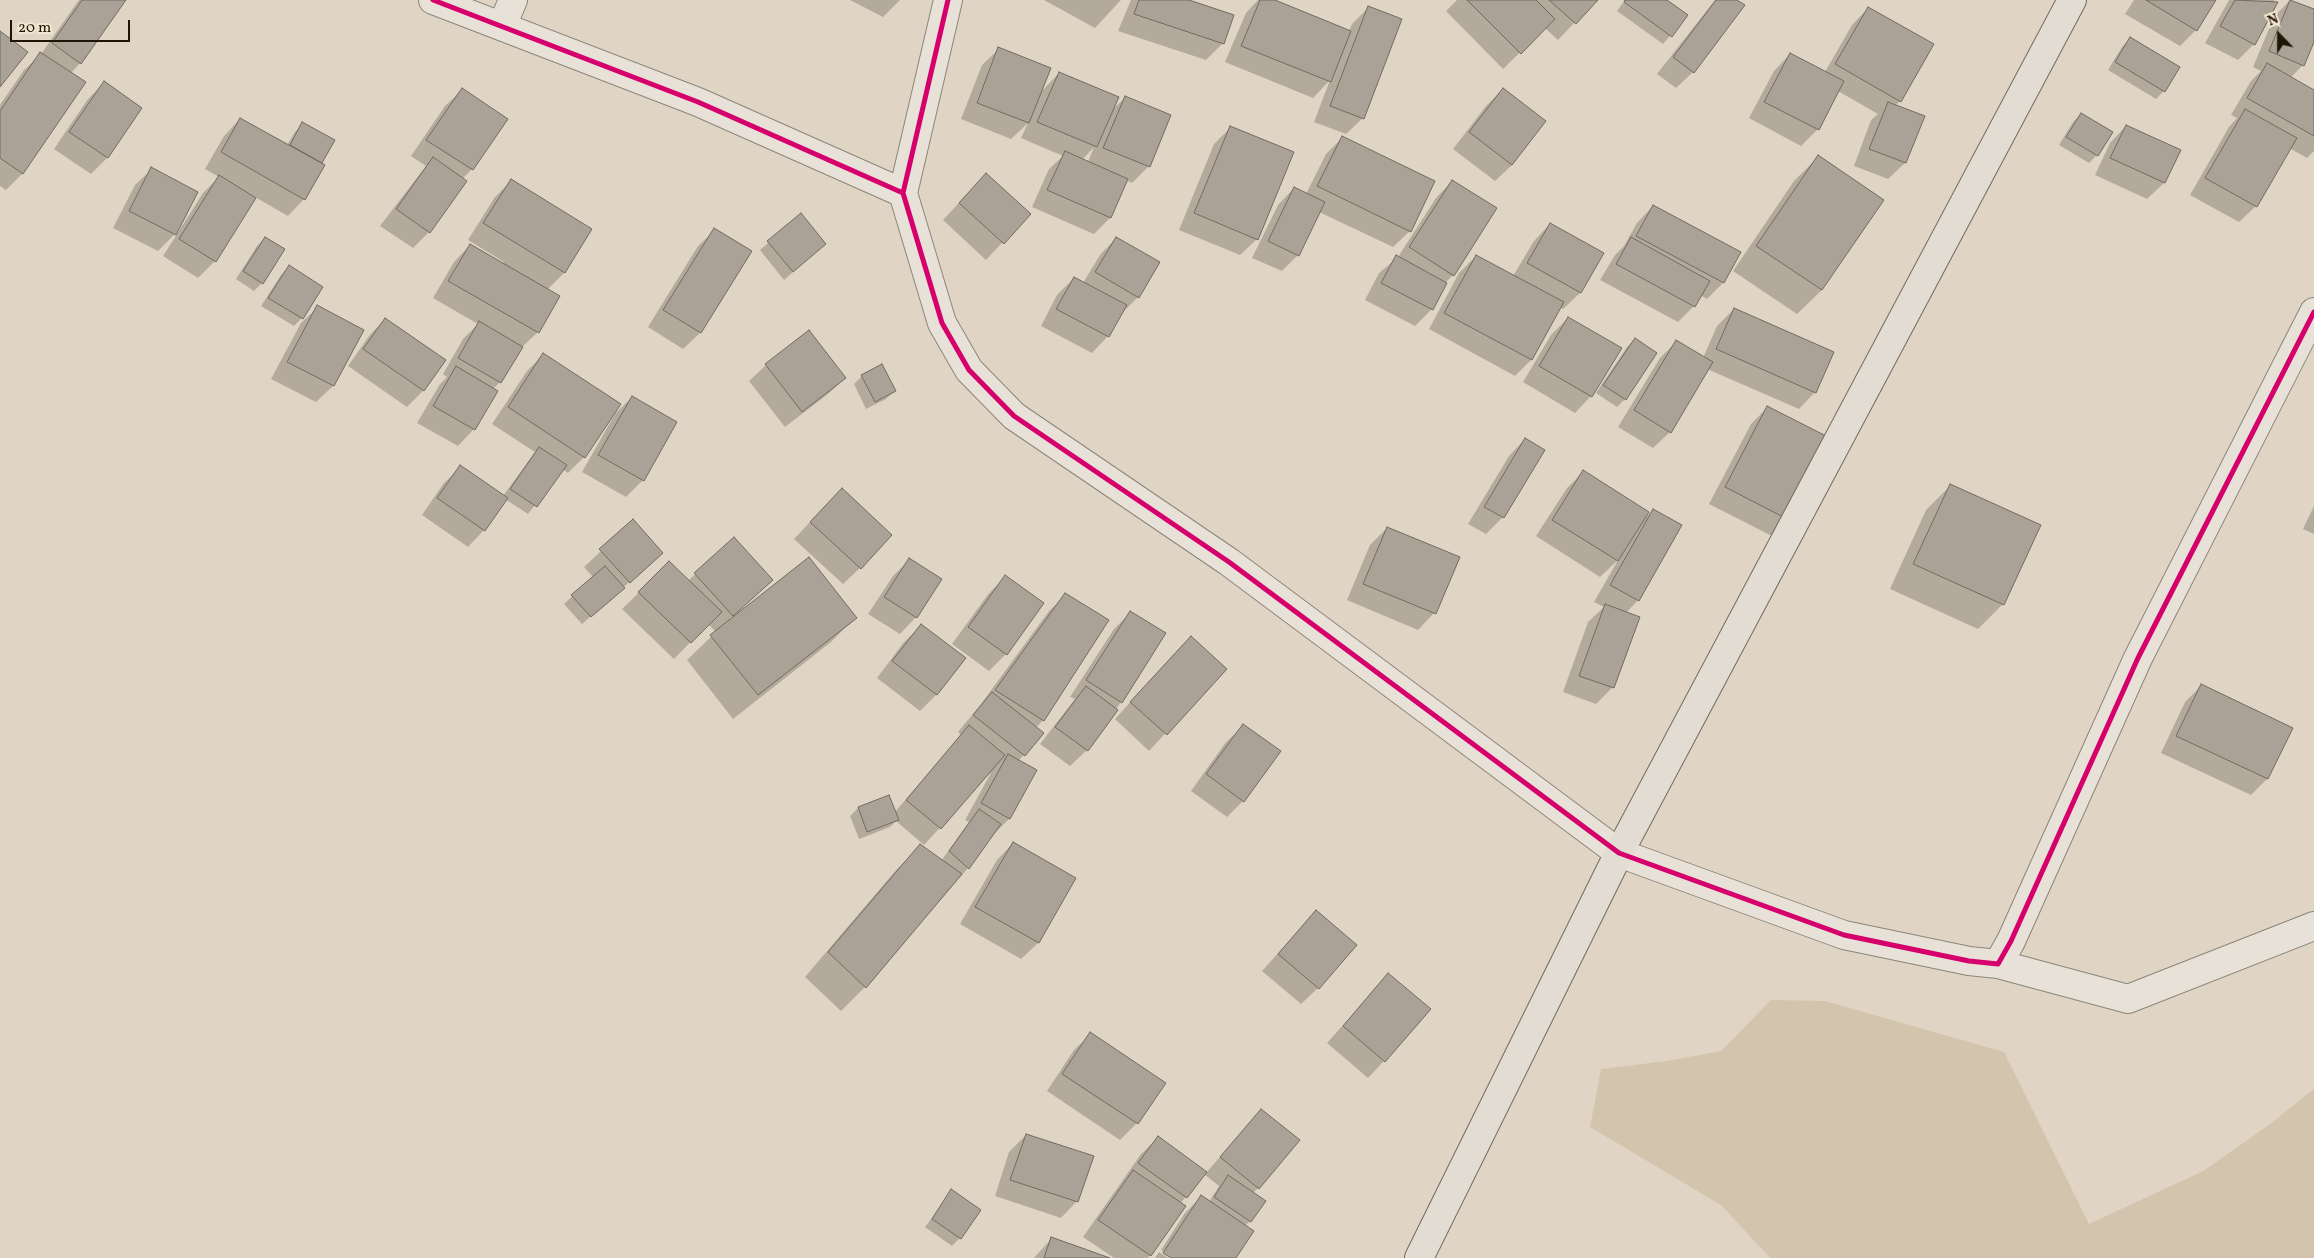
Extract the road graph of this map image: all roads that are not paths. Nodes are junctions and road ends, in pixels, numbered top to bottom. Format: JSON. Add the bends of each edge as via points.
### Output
{"nodes":[{"id":1,"x":433,"y":0,"type":"edge"},
{"id":2,"x":513,"y":0,"type":"edge"},
{"id":3,"x":948,"y":0,"type":"edge"},
{"id":4,"x":2072,"y":0,"type":"edge"},
{"id":5,"x":502,"y":26,"type":"junction"},
{"id":6,"x":904,"y":193,"type":"junction"},
{"id":7,"x":2314,"y":312,"type":"edge"},
{"id":8,"x":1619,"y":853,"type":"junction"},
{"id":9,"x":2314,"y":926,"type":"edge"},
{"id":10,"x":1998,"y":964,"type":"junction"},
{"id":11,"x":1419,"y":1258,"type":"edge"}],
"edges":[{"from":1,"to":5,"type":"street"},
{"from":2,"to":5,"type":"street"},
{"from":3,"to":6,"type":"street"},
{"from":4,"to":8,"type":"main road"},
{"from":5,"to":6,"type":"street","via":[[698,102]]},
{"from":6,"to":8,"type":"street","via":[[942,323],[969,370],[1014,416],[1229,562]]},
{"from":7,"to":10,"type":"street","via":[[2138,658],[2011,942]]},
{"from":8,"to":10,"type":"street","via":[[1844,935],[1968,961]]},
{"from":8,"to":11,"type":"main road"},
{"from":9,"to":10,"type":"street","via":[[2128,999]]}]}
